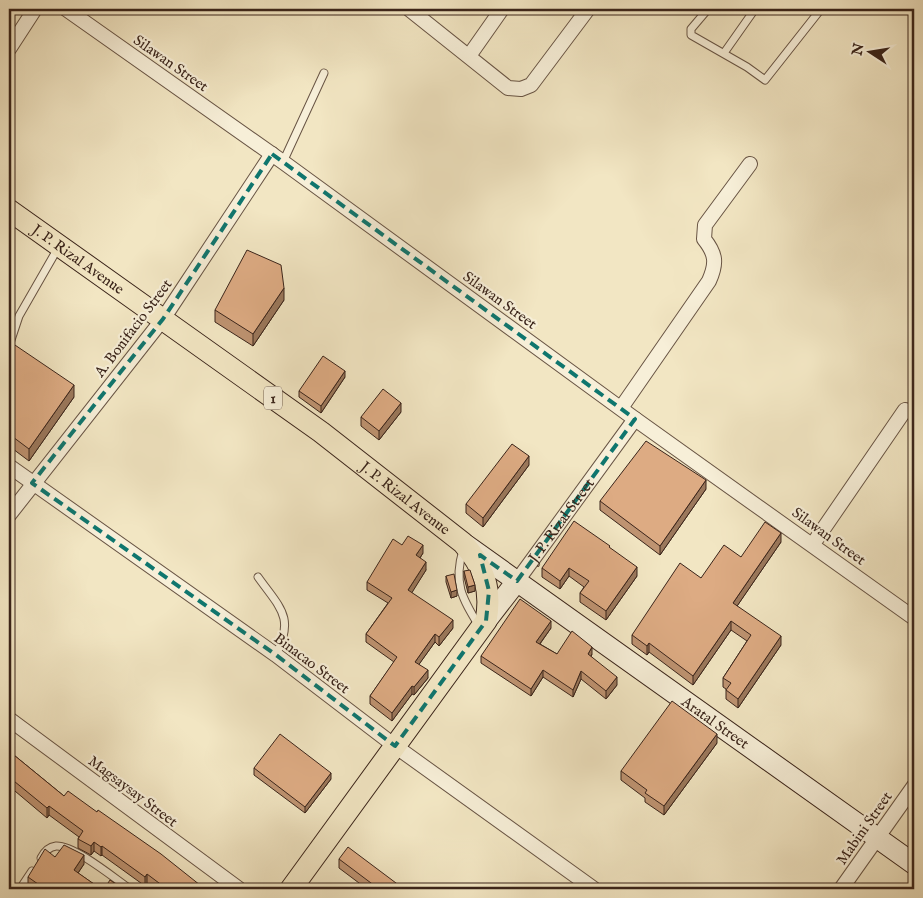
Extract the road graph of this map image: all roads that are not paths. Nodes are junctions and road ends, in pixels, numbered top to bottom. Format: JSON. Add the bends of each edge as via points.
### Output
{"nodes":[{"id":1,"x":36,"y":9,"type":"edge"},
{"id":2,"x":66,"y":9,"type":"edge"},
{"id":3,"x":409,"y":9,"type":"edge"},
{"id":4,"x":502,"y":9,"type":"edge"},
{"id":5,"x":588,"y":9,"type":"edge"},
{"id":6,"x":708,"y":9,"type":"edge"},
{"id":7,"x":755,"y":9,"type":"edge"},
{"id":8,"x":821,"y":9,"type":"edge"},
{"id":9,"x":9,"y":49,"type":"edge"},
{"id":10,"x":724,"y":53,"type":"junction"},
{"id":11,"x":468,"y":56,"type":"junction"},
{"id":12,"x":324,"y":73,"type":"dead end"},
{"id":13,"x":277,"y":158,"type":"junction"},
{"id":14,"x":750,"y":164,"type":"dead end"},
{"id":15,"x":9,"y":210,"type":"edge"},
{"id":16,"x":60,"y":245,"type":"junction"},
{"id":17,"x":163,"y":319,"type":"junction"},
{"id":18,"x":10,"y":346,"type":"edge"},
{"id":19,"x":621,"y":408,"type":"junction"},
{"id":20,"x":905,"y":410,"type":"dead end"},
{"id":21,"x":635,"y":419,"type":"junction"},
{"id":22,"x":9,"y":466,"type":"edge"},
{"id":23,"x":32,"y":483,"type":"junction"},
{"id":24,"x":9,"y":515,"type":"edge"},
{"id":25,"x":464,"y":544,"type":"junction"},
{"id":26,"x":813,"y":544,"type":"junction"},
{"id":27,"x":258,"y":577,"type":"dead end"},
{"id":28,"x":517,"y":581,"type":"junction"},
{"id":29,"x":914,"y":618,"type":"edge"},
{"id":30,"x":483,"y":625,"type":"junction"},
{"id":31,"x":276,"y":655,"type":"junction"},
{"id":32,"x":9,"y":719,"type":"edge"},
{"id":33,"x":395,"y":746,"type":"junction"},
{"id":34,"x":914,"y":786,"type":"edge"},
{"id":35,"x":878,"y":837,"type":"junction"},
{"id":36,"x":914,"y":864,"type":"edge"},
{"id":37,"x":20,"y":889,"type":"edge"},
{"id":38,"x":130,"y":889,"type":"edge"},
{"id":39,"x":239,"y":889,"type":"edge"},
{"id":40,"x":291,"y":889,"type":"edge"},
{"id":41,"x":594,"y":889,"type":"edge"},
{"id":42,"x":841,"y":889,"type":"edge"}],
"edges":[{"from":1,"to":9,"type":"street"},
{"from":2,"to":13,"type":"street","name":"Silawan Street"},
{"from":3,"to":11,"type":"street"},
{"from":4,"to":11,"type":"street"},
{"from":5,"to":11,"type":"street","via":[[526,88],[508,88]]},
{"from":6,"to":10,"type":"lane","via":[[691,29],[691,34]]},
{"from":7,"to":10,"type":"lane"},
{"from":8,"to":10,"type":"lane","via":[[765,80]]},
{"from":12,"to":13,"type":"lane"},
{"from":13,"to":17,"type":"street","name":"A. Bonifacio Street"},
{"from":13,"to":19,"type":"street","name":"Silawan Street"},
{"from":14,"to":19,"type":"street","via":[[705,225],[704,239],[715,256],[710,280]]},
{"from":15,"to":16,"type":"main road","name":"J. P. Rizal Avenue","number":"1"},
{"from":16,"to":17,"type":"main road","name":"J. P. Rizal Avenue","number":"1"},
{"from":16,"to":18,"type":"lane","via":[[19,316]]},
{"from":17,"to":23,"type":"street","name":"A. Bonifacio Street"},
{"from":17,"to":25,"type":"main road","name":"J. P. Rizal Avenue","number":"1","via":[[321,432]]},
{"from":19,"to":21,"type":"street","name":"Silawan Street"},
{"from":20,"to":26,"type":"street"},
{"from":21,"to":26,"type":"street","name":"Silawan Street"},
{"from":21,"to":28,"type":"street","name":"J. P. Rizal Street"},
{"from":22,"to":23,"type":"street","name":"Binacao Street"},
{"from":23,"to":24,"type":"street","name":"A. Bonifacio Street"},
{"from":23,"to":31,"type":"street","name":"Binacao Street"},
{"from":25,"to":28,"type":"street","name":"Aratal Street"},
{"from":25,"to":30,"type":"main road","name":"J. P. Rizal Avenue","number":"1","via":[[485,576],[489,591]]},
{"from":26,"to":29,"type":"street","name":"Silawan Street"},
{"from":27,"to":31,"type":"lane","via":[[282,610],[285,620],[286,631]]},
{"from":28,"to":30,"type":"street","name":"J. P. Rizal Street"},
{"from":28,"to":35,"type":"street","name":"Aratal Street"},
{"from":30,"to":33,"type":"main road"},
{"from":31,"to":33,"type":"street","name":"Binacao Street"},
{"from":32,"to":39,"type":"street","name":"Magsaysay Street"},
{"from":33,"to":40,"type":"main road"},
{"from":33,"to":41,"type":"street","name":"Binacao Street"},
{"from":34,"to":35,"type":"street","name":"Mabini Street"},
{"from":35,"to":36,"type":"street","name":"Aratal Street"},
{"from":35,"to":42,"type":"street","name":"Mabini Street"},
{"from":37,"to":38,"type":"lane","via":[[49,848],[56,846],[70,849]]}]}
